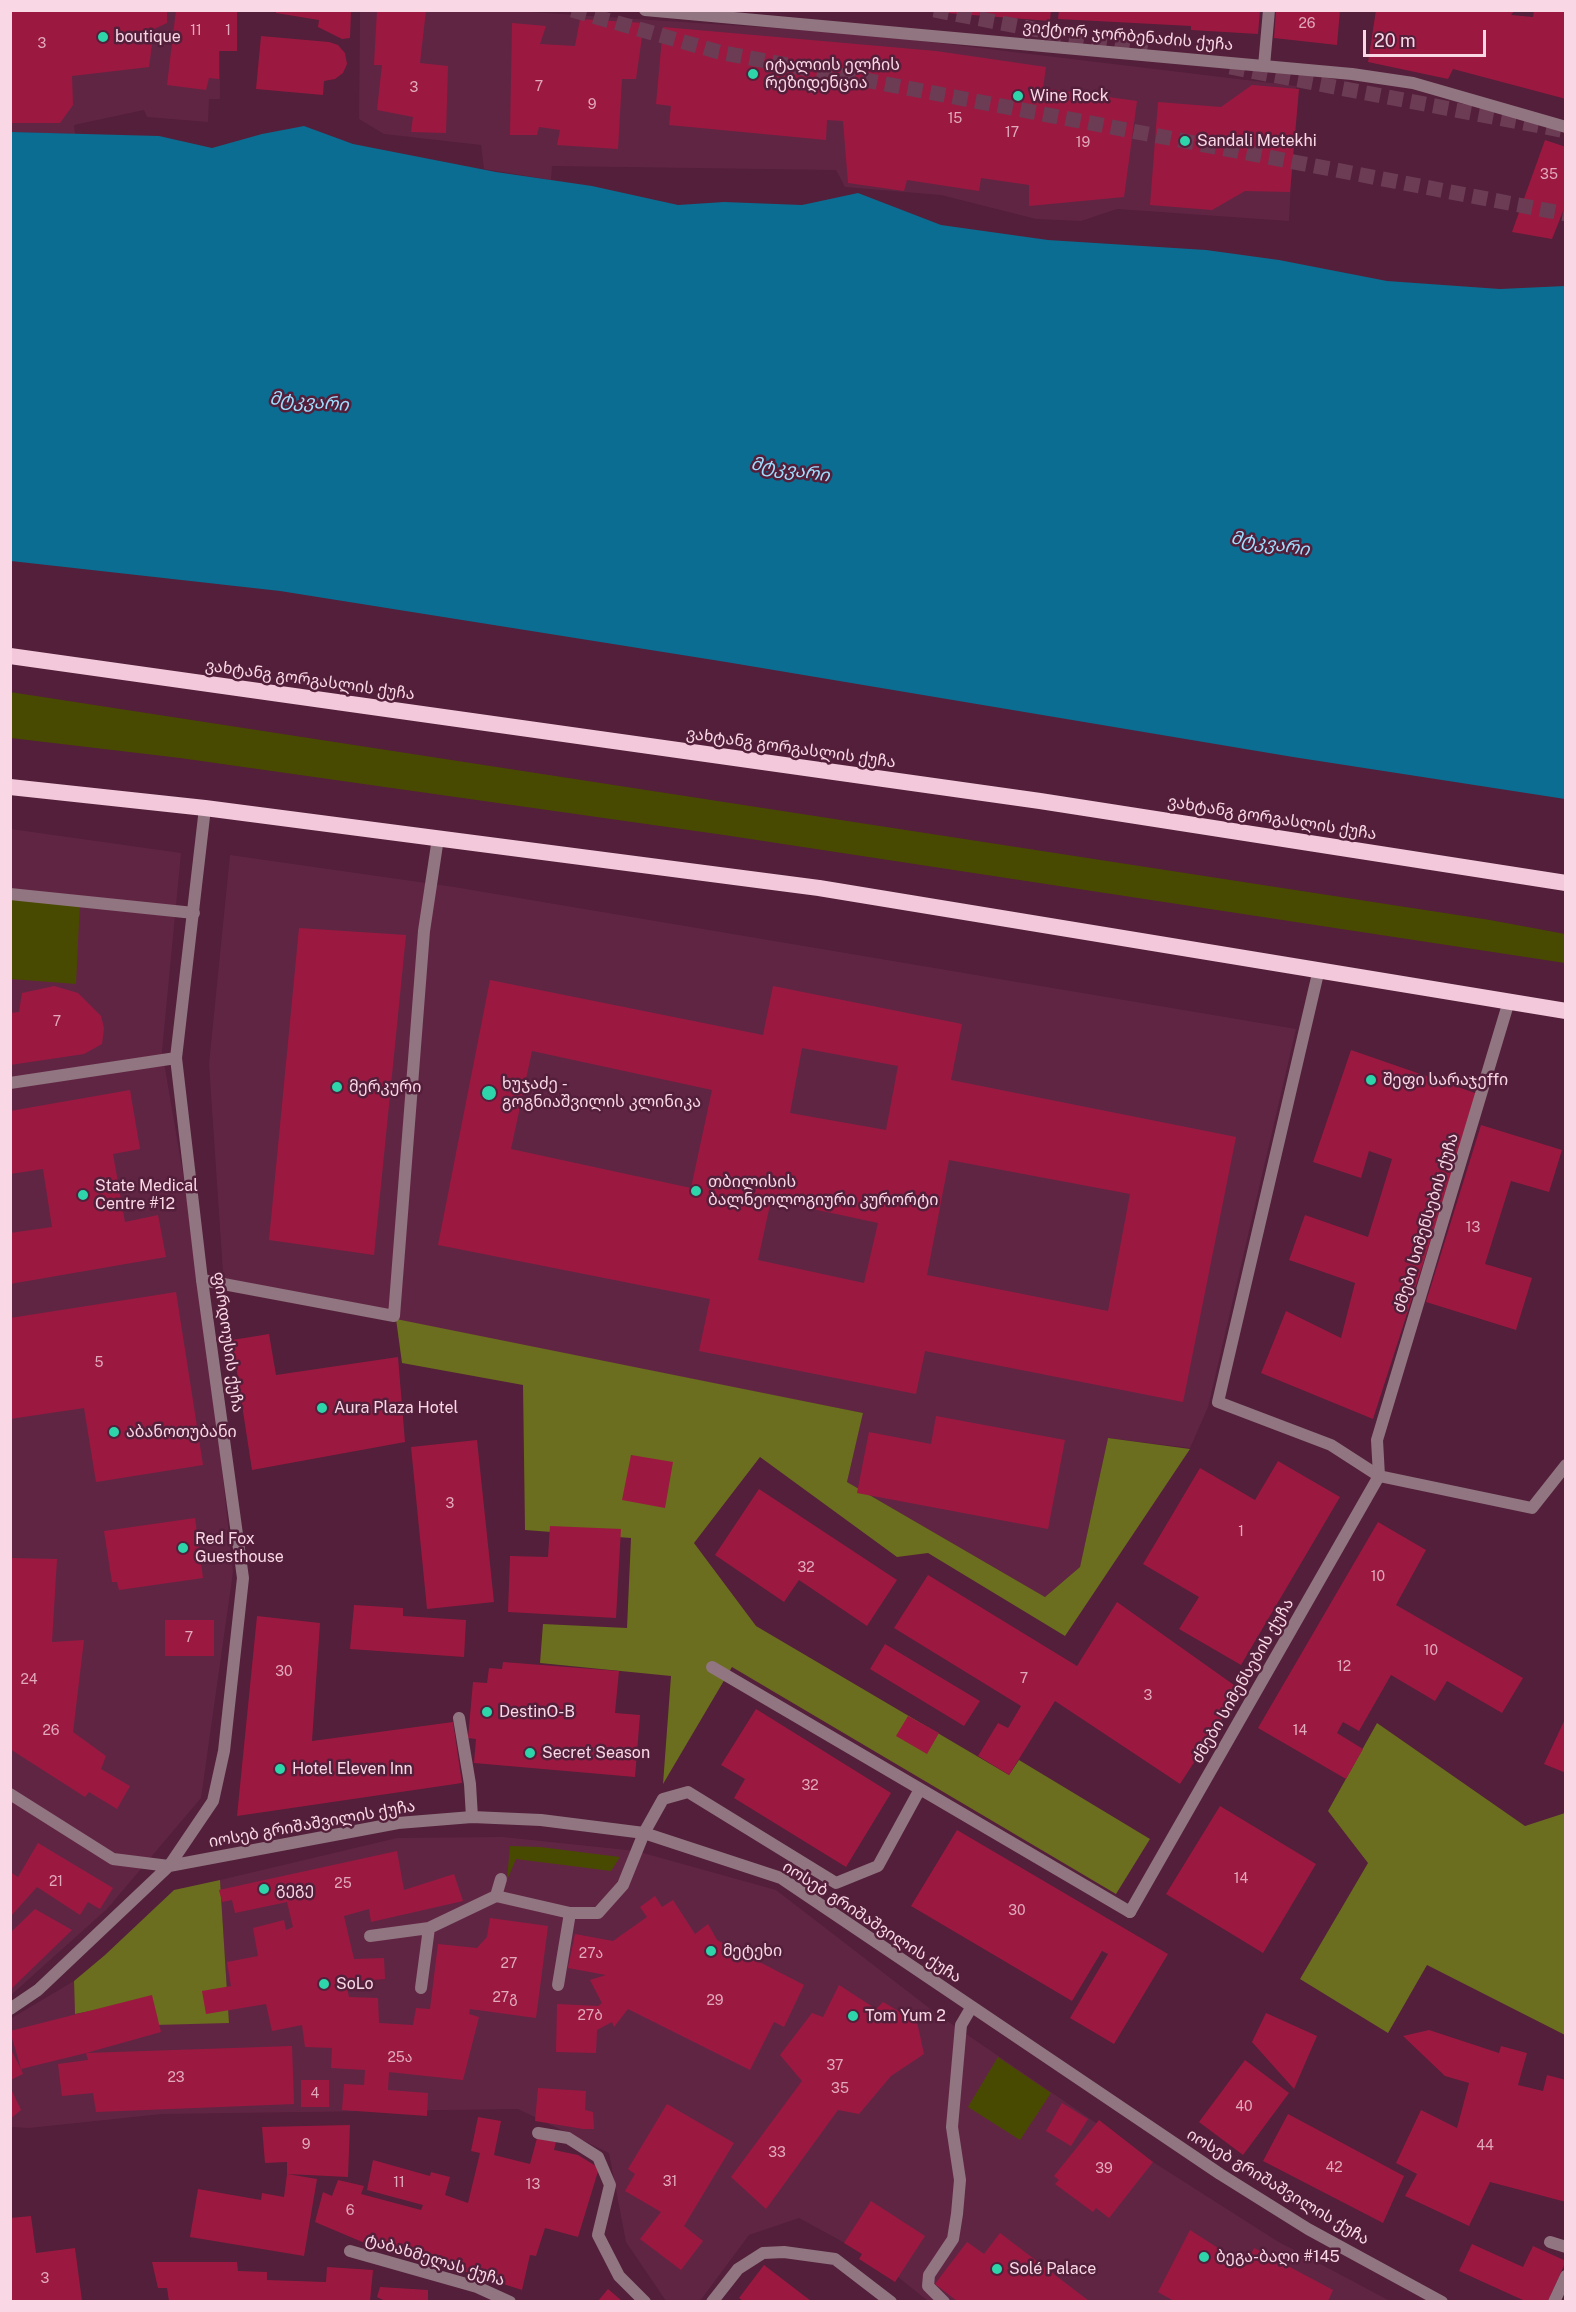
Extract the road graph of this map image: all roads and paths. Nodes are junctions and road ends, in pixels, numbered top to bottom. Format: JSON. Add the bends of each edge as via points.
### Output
{"nodes":[{"id":1,"x":645,"y":10,"type":"edge"},
{"id":2,"x":1269,"y":10,"type":"edge"},
{"id":3,"x":1264,"y":66,"type":"junction"},
{"id":4,"x":1566,"y":127,"type":"edge"},
{"id":5,"x":10,"y":656,"type":"edge"},
{"id":6,"x":10,"y":787,"type":"edge"},
{"id":7,"x":205,"y":808,"type":"junction"},
{"id":8,"x":438,"y":838,"type":"junction"},
{"id":9,"x":1566,"y":883,"type":"edge"},
{"id":10,"x":10,"y":894,"type":"edge"},
{"id":11,"x":194,"y":913,"type":"junction"},
{"id":12,"x":1319,"y":969,"type":"junction"},
{"id":13,"x":1509,"y":1001,"type":"junction"},
{"id":14,"x":1566,"y":1011,"type":"edge"},
{"id":15,"x":176,"y":1058,"type":"junction"},
{"id":16,"x":10,"y":1083,"type":"edge"},
{"id":17,"x":202,"y":1280,"type":"junction"},
{"id":18,"x":1566,"y":1465,"type":"edge"},
{"id":19,"x":1379,"y":1476,"type":"junction"},
{"id":20,"x":712,"y":1667,"type":"dead end"},
{"id":21,"x":459,"y":1718,"type":"dead end"},
{"id":22,"x":920,"y":1789,"type":"junction"},
{"id":23,"x":10,"y":1794,"type":"edge"},
{"id":24,"x":472,"y":1817,"type":"junction"},
{"id":25,"x":644,"y":1833,"type":"junction"},
{"id":26,"x":169,"y":1866,"type":"junction"},
{"id":27,"x":501,"y":1879,"type":"dead end"},
{"id":28,"x":496,"y":1896,"type":"junction"},
{"id":29,"x":570,"y":1913,"type":"junction"},
{"id":30,"x":429,"y":1928,"type":"junction"},
{"id":31,"x":370,"y":1936,"type":"dead end"},
{"id":32,"x":558,"y":1985,"type":"dead end"},
{"id":33,"x":421,"y":1988,"type":"dead end"},
{"id":34,"x":971,"y":2008,"type":"junction"},
{"id":35,"x":10,"y":2009,"type":"edge"},
{"id":36,"x":538,"y":2133,"type":"dead end"},
{"id":37,"x":1550,"y":2242,"type":"dead end"},
{"id":38,"x":1566,"y":2247,"type":"edge"},
{"id":39,"x":350,"y":2251,"type":"dead end"},
{"id":40,"x":1566,"y":2276,"type":"edge"},
{"id":41,"x":510,"y":2301,"type":"edge"},
{"id":42,"x":645,"y":2301,"type":"edge"},
{"id":43,"x":712,"y":2301,"type":"edge"},
{"id":44,"x":891,"y":2301,"type":"edge"},
{"id":45,"x":944,"y":2301,"type":"edge"},
{"id":46,"x":1442,"y":2301,"type":"edge"},
{"id":47,"x":1554,"y":2301,"type":"edge"}],
"edges":[{"from":1,"to":3,"type":"street","name":"ვიქტორ ჯორბენაძის ქუჩა"},
{"from":2,"to":3,"type":"street"},
{"from":3,"to":4,"type":"street","name":"ვიქტორ ჯორბენაძის ქუჩა","via":[[1413,83]]},
{"from":5,"to":9,"type":"highway","name":"ვახტანგ გორგასლის ქუჩა","via":[[1040,801]]},
{"from":6,"to":7,"type":"highway"},
{"from":7,"to":8,"type":"highway"},
{"from":7,"to":11,"type":"street","name":"ფირდოუსის ქუჩა"},
{"from":8,"to":12,"type":"highway","via":[[819,888]]},
{"from":8,"to":17,"type":"street","via":[[424,931],[394,1316]]},
{"from":10,"to":11,"type":"street"},
{"from":11,"to":15,"type":"street","name":"ფირდოუსის ქუჩა"},
{"from":12,"to":13,"type":"highway"},
{"from":12,"to":19,"type":"street","via":[[1218,1402],[1330,1445]]},
{"from":13,"to":14,"type":"highway"},
{"from":13,"to":19,"type":"street","name":"ძმები სიმენსების ქუჩა","via":[[1377,1440]]},
{"from":15,"to":16,"type":"street"},
{"from":15,"to":17,"type":"street","name":"ფირდოუსის ქუჩა"},
{"from":17,"to":26,"type":"street","name":"ფირდოუსის ქუჩა","via":[[243,1578],[224,1751],[213,1800]]},
{"from":18,"to":19,"type":"street","via":[[1532,1508]]},
{"from":19,"to":22,"type":"street","name":"ძმები სიმენსების ქუჩა","via":[[1130,1912]]},
{"from":20,"to":22,"type":"street","name":"ძმები სიმენსების ქუჩა"},
{"from":21,"to":24,"type":"street"},
{"from":22,"to":25,"type":"street","via":[[878,1866],[836,1883],[688,1792],[663,1799]]},
{"from":23,"to":26,"type":"street","name":"იოსებ გრიშაშვილის ქუჩა","via":[[113,1859]]},
{"from":24,"to":25,"type":"street","name":"იოსებ გრიშაშვილის ქუჩა","via":[[542,1820]]},
{"from":24,"to":26,"type":"street","name":"იოსებ გრიშაშვილის ქუჩა","via":[[398,1823]]},
{"from":25,"to":29,"type":"street","via":[[624,1885],[597,1913]]},
{"from":25,"to":34,"type":"street","name":"იოსებ გრიშაშვილის ქუჩა","via":[[781,1878]]},
{"from":26,"to":35,"type":"street","name":"ფირდოუსის ქუჩა","via":[[38,1990]]},
{"from":27,"to":28,"type":"street"},
{"from":28,"to":29,"type":"street"},
{"from":28,"to":30,"type":"street"},
{"from":29,"to":32,"type":"street"},
{"from":30,"to":31,"type":"street"},
{"from":30,"to":33,"type":"street"},
{"from":34,"to":45,"type":"street","via":[[961,2025],[952,2127],[960,2180],[957,2214],[952,2239],[929,2275],[928,2286]]},
{"from":34,"to":46,"type":"street","name":"იოსებ გრიშაშვილის ქუჩა","via":[[1308,2229]]},
{"from":36,"to":42,"type":"street","via":[[568,2138],[597,2157],[610,2185],[597,2235],[619,2276]]},
{"from":37,"to":38,"type":"street"},
{"from":39,"to":41,"type":"street","name":"ტაბახმელას ქუჩა","via":[[477,2287]]},
{"from":40,"to":47,"type":"street"},
{"from":43,"to":44,"type":"street","via":[[738,2269],[763,2253],[784,2252],[835,2259]]}]}
